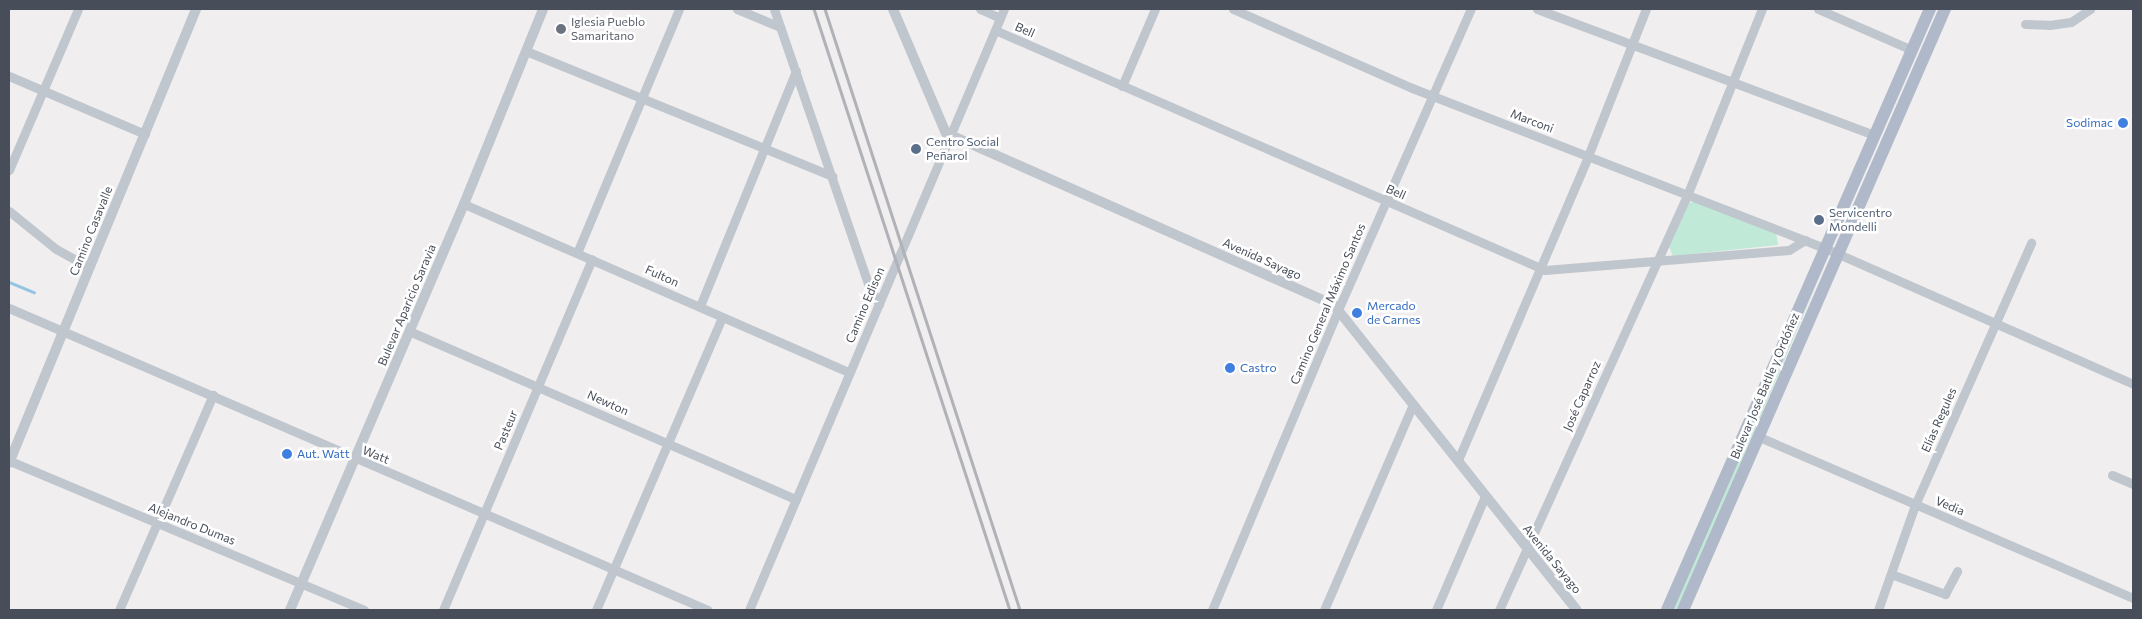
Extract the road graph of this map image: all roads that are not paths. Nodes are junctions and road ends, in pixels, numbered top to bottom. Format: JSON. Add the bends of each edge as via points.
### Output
{"nodes":[{"id":1,"x":78,"y":9,"type":"edge"},
{"id":2,"x":196,"y":9,"type":"edge"},
{"id":3,"x":543,"y":9,"type":"edge"},
{"id":4,"x":679,"y":9,"type":"edge"},
{"id":5,"x":736,"y":9,"type":"edge"},
{"id":6,"x":774,"y":9,"type":"edge"},
{"id":7,"x":893,"y":9,"type":"edge"},
{"id":8,"x":980,"y":9,"type":"edge"},
{"id":9,"x":1155,"y":9,"type":"edge"},
{"id":10,"x":1233,"y":9,"type":"edge"},
{"id":11,"x":1471,"y":9,"type":"edge"},
{"id":12,"x":1537,"y":9,"type":"edge"},
{"id":13,"x":1646,"y":9,"type":"edge"},
{"id":14,"x":1762,"y":9,"type":"edge"},
{"id":15,"x":1818,"y":9,"type":"edge"},
{"id":16,"x":1930,"y":9,"type":"edge"},
{"id":17,"x":1945,"y":9,"type":"edge"},
{"id":18,"x":2090,"y":9,"type":"edge"},
{"id":19,"x":1002,"y":13,"type":"edge"},
{"id":20,"x":2025,"y":24,"type":"dead end"},
{"id":21,"x":780,"y":27,"type":"junction"},
{"id":22,"x":995,"y":30,"type":"junction"},
{"id":23,"x":1632,"y":44,"type":"junction"},
{"id":24,"x":1912,"y":50,"type":"junction"},
{"id":25,"x":526,"y":51,"type":"junction"},
{"id":26,"x":796,"y":71,"type":"junction"},
{"id":27,"x":9,"y":76,"type":"edge"},
{"id":28,"x":1732,"y":81,"type":"junction"},
{"id":29,"x":1122,"y":86,"type":"junction"},
{"id":30,"x":43,"y":90,"type":"junction"},
{"id":31,"x":1432,"y":95,"type":"junction"},
{"id":32,"x":642,"y":99,"type":"junction"},
{"id":33,"x":145,"y":134,"type":"junction"},
{"id":34,"x":950,"y":135,"type":"junction"},
{"id":35,"x":1874,"y":135,"type":"junction"},
{"id":36,"x":763,"y":149,"type":"junction"},
{"id":37,"x":1588,"y":156,"type":"junction"},
{"id":38,"x":1862,"y":162,"type":"junction"},
{"id":39,"x":1874,"y":168,"type":"junction"},
{"id":40,"x":9,"y":170,"type":"edge"},
{"id":41,"x":832,"y":176,"type":"junction"},
{"id":42,"x":1688,"y":193,"type":"junction"},
{"id":43,"x":1386,"y":201,"type":"junction"},
{"id":44,"x":464,"y":204,"type":"junction"},
{"id":45,"x":9,"y":211,"type":"edge"},
{"id":46,"x":1805,"y":240,"type":"junction"},
{"id":47,"x":2031,"y":243,"type":"dead end"},
{"id":48,"x":1825,"y":248,"type":"junction"},
{"id":49,"x":577,"y":252,"type":"junction"},
{"id":50,"x":1838,"y":254,"type":"junction"},
{"id":51,"x":592,"y":259,"type":"junction"},
{"id":52,"x":1656,"y":263,"type":"junction"},
{"id":53,"x":89,"y":267,"type":"junction"},
{"id":54,"x":1539,"y":268,"type":"junction"},
{"id":55,"x":879,"y":304,"type":"junction"},
{"id":56,"x":700,"y":306,"type":"junction"},
{"id":57,"x":9,"y":308,"type":"edge"},
{"id":58,"x":1338,"y":310,"type":"junction"},
{"id":59,"x":722,"y":317,"type":"junction"},
{"id":60,"x":1996,"y":322,"type":"junction"},
{"id":61,"x":64,"y":331,"type":"junction"},
{"id":62,"x":409,"y":331,"type":"junction"},
{"id":63,"x":850,"y":373,"type":"junction"},
{"id":64,"x":2133,"y":384,"type":"edge"},
{"id":65,"x":539,"y":386,"type":"junction"},
{"id":66,"x":213,"y":395,"type":"junction"},
{"id":67,"x":1413,"y":404,"type":"junction"},
{"id":68,"x":1757,"y":436,"type":"junction"},
{"id":69,"x":669,"y":443,"type":"junction"},
{"id":70,"x":354,"y":460,"type":"junction"},
{"id":71,"x":1458,"y":460,"type":"junction"},
{"id":72,"x":9,"y":462,"type":"edge"},
{"id":73,"x":2112,"y":475,"type":"dead end"},
{"id":74,"x":2133,"y":484,"type":"edge"},
{"id":75,"x":1485,"y":496,"type":"junction"},
{"id":76,"x":796,"y":500,"type":"junction"},
{"id":77,"x":1915,"y":505,"type":"junction"},
{"id":78,"x":484,"y":513,"type":"junction"},
{"id":79,"x":157,"y":522,"type":"junction"},
{"id":80,"x":1527,"y":547,"type":"junction"},
{"id":81,"x":614,"y":569,"type":"junction"},
{"id":82,"x":1957,"y":571,"type":"dead end"},
{"id":83,"x":1891,"y":574,"type":"junction"},
{"id":84,"x":301,"y":584,"type":"junction"},
{"id":85,"x":2133,"y":598,"type":"edge"},
{"id":86,"x":119,"y":610,"type":"edge"},
{"id":87,"x":290,"y":610,"type":"edge"},
{"id":88,"x":364,"y":610,"type":"edge"},
{"id":89,"x":443,"y":610,"type":"edge"},
{"id":90,"x":596,"y":610,"type":"edge"},
{"id":91,"x":708,"y":610,"type":"edge"},
{"id":92,"x":749,"y":610,"type":"edge"},
{"id":93,"x":1212,"y":610,"type":"edge"},
{"id":94,"x":1324,"y":610,"type":"edge"},
{"id":95,"x":1436,"y":610,"type":"edge"},
{"id":96,"x":1499,"y":610,"type":"edge"},
{"id":97,"x":1577,"y":610,"type":"edge"},
{"id":98,"x":1667,"y":610,"type":"edge"},
{"id":99,"x":1683,"y":610,"type":"edge"},
{"id":100,"x":1878,"y":610,"type":"edge"}],
"edges":[{"from":1,"to":30,"type":"street"},
{"from":2,"to":33,"type":"street","name":"Camino Casavalle"},
{"from":3,"to":25,"type":"street","name":"Bulevar Aparicio Saravia"},
{"from":4,"to":32,"type":"street"},
{"from":5,"to":21,"type":"street"},
{"from":6,"to":21,"type":"street"},
{"from":7,"to":34,"type":"street","via":[[943,130]]},
{"from":8,"to":19,"type":"street","name":"Bell"},
{"from":9,"to":29,"type":"street"},
{"from":10,"to":31,"type":"street","name":"Marconi"},
{"from":11,"to":31,"type":"street","name":"Camino General Máximo Santos"},
{"from":12,"to":23,"type":"street"},
{"from":13,"to":23,"type":"street"},
{"from":14,"to":28,"type":"street","name":"José Caparroz"},
{"from":15,"to":24,"type":"street"},
{"from":16,"to":24,"type":"main road","name":"Bulevar José Batlle y Ordóñez"},
{"from":17,"to":39,"type":"main road","name":"Bulevar José Batlle y Ordóñez"},
{"from":18,"to":20,"type":"street","via":[[2082,17],[2049,26]]},
{"from":19,"to":22,"type":"street","name":"Camino Edison"},
{"from":21,"to":26,"type":"street"},
{"from":22,"to":29,"type":"street","name":"Bell"},
{"from":22,"to":34,"type":"street","name":"Camino Edison"},
{"from":23,"to":28,"type":"street"},
{"from":23,"to":37,"type":"street"},
{"from":24,"to":35,"type":"main road","name":"Bulevar José Batlle y Ordóñez"},
{"from":25,"to":32,"type":"street"},
{"from":25,"to":44,"type":"street","name":"Bulevar Aparicio Saravia"},
{"from":26,"to":36,"type":"street"},
{"from":26,"to":41,"type":"street"},
{"from":27,"to":30,"type":"street"},
{"from":28,"to":35,"type":"street"},
{"from":28,"to":42,"type":"street","name":"José Caparroz"},
{"from":29,"to":43,"type":"street","name":"Bell"},
{"from":30,"to":33,"type":"street"},
{"from":30,"to":40,"type":"street"},
{"from":31,"to":37,"type":"street","name":"Marconi"},
{"from":31,"to":43,"type":"street","name":"Camino General Máximo Santos"},
{"from":32,"to":36,"type":"street"},
{"from":32,"to":49,"type":"street"},
{"from":33,"to":53,"type":"street","name":"Camino Casavalle"},
{"from":34,"to":55,"type":"street","name":"Camino Edison"},
{"from":34,"to":58,"type":"street","name":"Avenida Sayago","via":[[1328,302]]},
{"from":35,"to":38,"type":"main road","name":"Bulevar José Batlle y Ordóñez"},
{"from":36,"to":41,"type":"street"},
{"from":36,"to":56,"type":"street"},
{"from":37,"to":42,"type":"street","name":"Marconi"},
{"from":37,"to":54,"type":"street"},
{"from":38,"to":39,"type":"street"},
{"from":38,"to":48,"type":"main road","name":"Bulevar José Batlle y Ordóñez"},
{"from":39,"to":50,"type":"main road","name":"Bulevar José Batlle y Ordóñez"},
{"from":41,"to":55,"type":"street","via":[[868,286]]},
{"from":42,"to":46,"type":"street","name":"Marconi"},
{"from":42,"to":52,"type":"street","name":"José Caparroz"},
{"from":43,"to":54,"type":"street","name":"Bell"},
{"from":43,"to":58,"type":"street","name":"Camino General Máximo Santos"},
{"from":44,"to":49,"type":"street","name":"Fulton"},
{"from":44,"to":62,"type":"street","name":"Bulevar Aparicio Saravia"},
{"from":45,"to":53,"type":"street","via":[[56,250]]},
{"from":46,"to":48,"type":"street","name":"Marconi"},
{"from":46,"to":52,"type":"street","name":"Bell","via":[[1789,250]]},
{"from":47,"to":60,"type":"street","name":"Elías Regules"},
{"from":48,"to":50,"type":"street"},
{"from":48,"to":98,"type":"main road","name":"Bulevar José Batlle y Ordóñez"},
{"from":49,"to":51,"type":"street","name":"Fulton"},
{"from":50,"to":60,"type":"street"},
{"from":50,"to":68,"type":"main road","name":"Bulevar José Batlle y Ordóñez"},
{"from":51,"to":56,"type":"street","name":"Fulton"},
{"from":51,"to":65,"type":"street","name":"Pasteur"},
{"from":52,"to":54,"type":"street","name":"Bell","via":[[1552,271]]},
{"from":52,"to":80,"type":"street","name":"José Caparroz"},
{"from":53,"to":61,"type":"street","name":"Camino Casavalle"},
{"from":54,"to":71,"type":"street"},
{"from":55,"to":63,"type":"street","name":"Camino Edison"},
{"from":56,"to":59,"type":"street","name":"Fulton"},
{"from":57,"to":61,"type":"street","name":"Watt"},
{"from":58,"to":67,"type":"street","name":"Avenida Sayago"},
{"from":58,"to":93,"type":"street","name":"Camino General Máximo Santos"},
{"from":59,"to":63,"type":"street","name":"Fulton"},
{"from":59,"to":69,"type":"street"},
{"from":60,"to":64,"type":"street"},
{"from":60,"to":77,"type":"street","name":"Elías Regules"},
{"from":61,"to":66,"type":"street","name":"Watt"},
{"from":61,"to":72,"type":"street","name":"Camino Casavalle"},
{"from":62,"to":65,"type":"street","name":"Newton"},
{"from":62,"to":70,"type":"street","name":"Bulevar Aparicio Saravia"},
{"from":63,"to":76,"type":"street","name":"Camino Edison"},
{"from":65,"to":69,"type":"street","name":"Newton"},
{"from":65,"to":78,"type":"street","name":"Pasteur"},
{"from":66,"to":70,"type":"street","name":"Watt"},
{"from":66,"to":79,"type":"street"},
{"from":67,"to":71,"type":"street","name":"Avenida Sayago"},
{"from":67,"to":94,"type":"street"},
{"from":68,"to":77,"type":"street","name":"Vedia"},
{"from":68,"to":99,"type":"main road","name":"Bulevar José Batlle y Ordóñez"},
{"from":69,"to":76,"type":"street","name":"Newton"},
{"from":69,"to":81,"type":"street"},
{"from":70,"to":78,"type":"street","name":"Watt"},
{"from":70,"to":84,"type":"street","name":"Bulevar Aparicio Saravia"},
{"from":71,"to":75,"type":"street","name":"Avenida Sayago"},
{"from":72,"to":79,"type":"street","name":"Alejandro Dumas"},
{"from":73,"to":74,"type":"street"},
{"from":75,"to":80,"type":"street","name":"Avenida Sayago"},
{"from":75,"to":95,"type":"street"},
{"from":76,"to":92,"type":"street","name":"Camino Edison"},
{"from":77,"to":83,"type":"street","name":"Elías Regules"},
{"from":77,"to":85,"type":"street","name":"Vedia"},
{"from":78,"to":81,"type":"street","name":"Watt"},
{"from":78,"to":89,"type":"street","name":"Pasteur"},
{"from":79,"to":84,"type":"street","name":"Alejandro Dumas"},
{"from":79,"to":86,"type":"street"},
{"from":80,"to":96,"type":"street","name":"José Caparroz"},
{"from":80,"to":97,"type":"street","name":"Avenida Sayago"},
{"from":81,"to":90,"type":"street"},
{"from":81,"to":91,"type":"street","name":"Watt"},
{"from":82,"to":83,"type":"street","via":[[1945,594]]},
{"from":83,"to":100,"type":"street","name":"Elías Regules"},
{"from":84,"to":87,"type":"street","name":"Bulevar Aparicio Saravia"},
{"from":84,"to":88,"type":"street","name":"Alejandro Dumas"}]}
